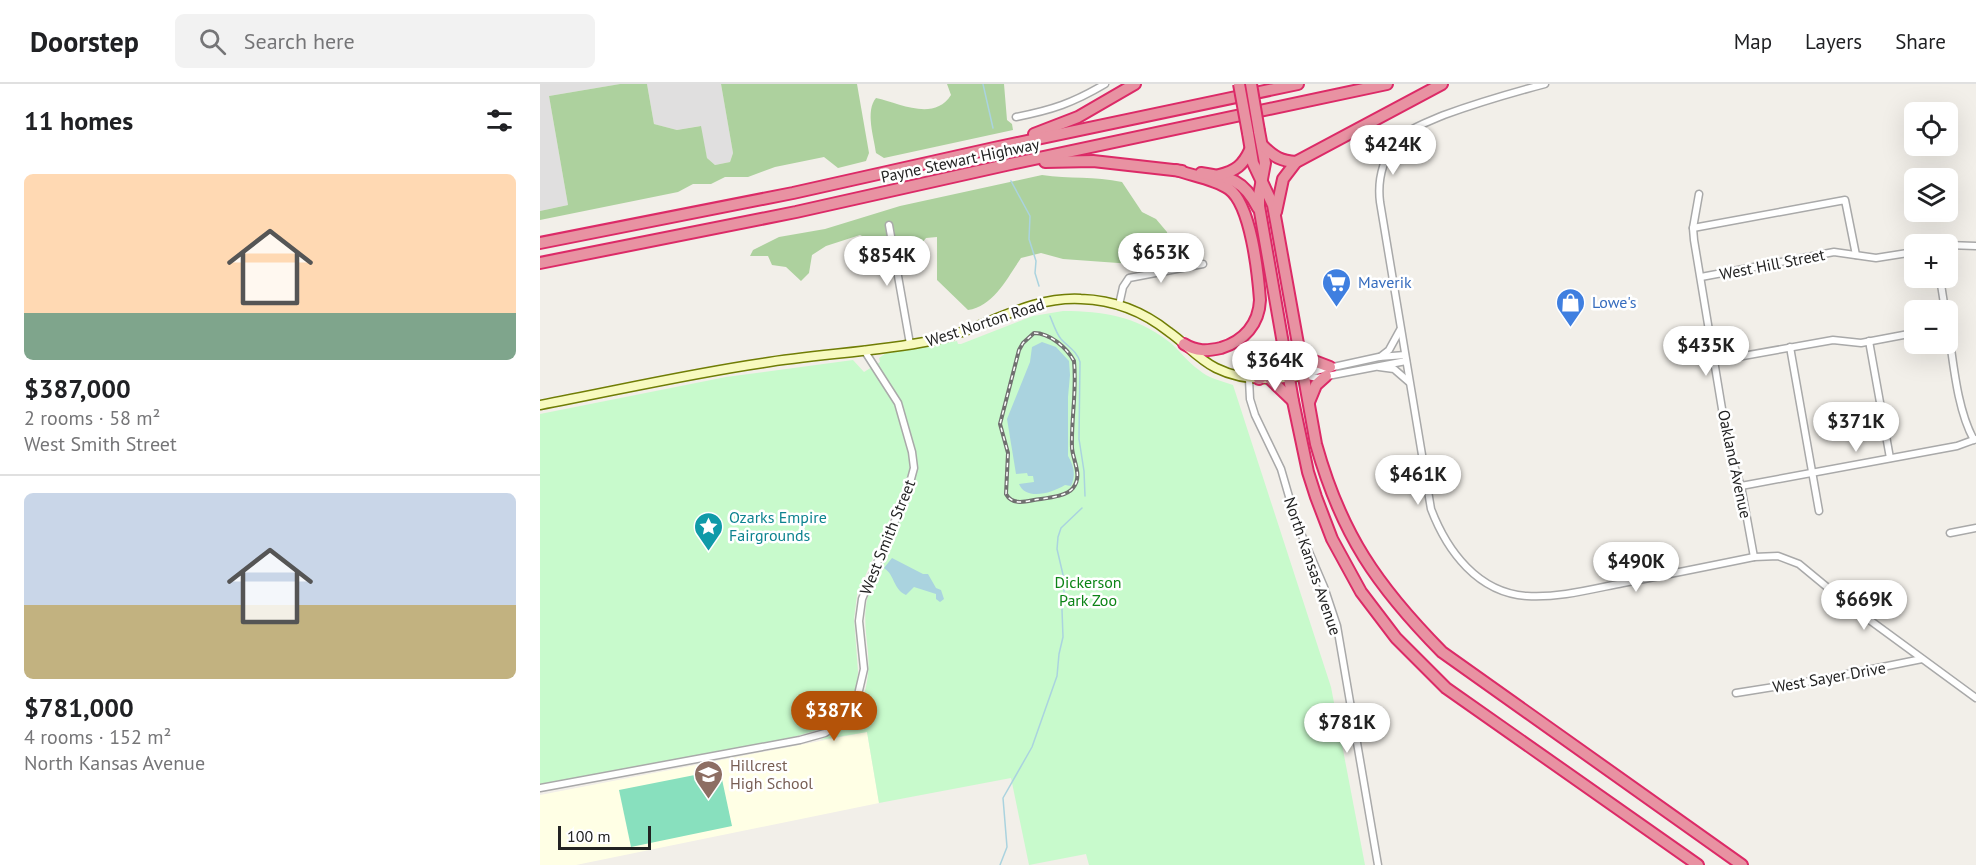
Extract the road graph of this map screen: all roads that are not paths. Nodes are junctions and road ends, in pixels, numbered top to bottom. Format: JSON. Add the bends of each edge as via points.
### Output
{"nodes":[{"id":1,"x":1105,"y":84,"type":"edge"},
{"id":2,"x":1135,"y":84,"type":"edge"},
{"id":3,"x":1239,"y":84,"type":"edge"},
{"id":4,"x":1251,"y":84,"type":"edge"},
{"id":5,"x":1298,"y":84,"type":"edge"},
{"id":6,"x":1387,"y":84,"type":"edge"},
{"id":7,"x":1442,"y":84,"type":"edge"},
{"id":8,"x":1545,"y":84,"type":"edge"},
{"id":9,"x":1016,"y":117,"type":"dead end"},
{"id":10,"x":1254,"y":132,"type":"junction"},
{"id":11,"x":1263,"y":146,"type":"junction"},
{"id":12,"x":994,"y":148,"type":"junction"},
{"id":13,"x":1250,"y":150,"type":"junction"},
{"id":14,"x":1296,"y":162,"type":"junction"},
{"id":15,"x":1006,"y":165,"type":"junction"},
{"id":16,"x":1176,"y":170,"type":"junction"},
{"id":17,"x":1219,"y":175,"type":"junction"},
{"id":18,"x":1262,"y":181,"type":"junction"},
{"id":19,"x":1699,"y":194,"type":"dead end"},
{"id":20,"x":1260,"y":213,"type":"junction"},
{"id":21,"x":1275,"y":218,"type":"junction"},
{"id":22,"x":889,"y":225,"type":"dead end"},
{"id":23,"x":1693,"y":228,"type":"junction"},
{"id":24,"x":540,"y":243,"type":"edge"},
{"id":25,"x":1958,"y":245,"type":"edge"},
{"id":26,"x":1976,"y":246,"type":"edge"},
{"id":27,"x":1904,"y":254,"type":"edge"},
{"id":28,"x":1856,"y":255,"type":"junction"},
{"id":29,"x":540,"y":263,"type":"edge"},
{"id":30,"x":1203,"y":264,"type":"dead end"},
{"id":31,"x":1701,"y":277,"type":"junction"},
{"id":32,"x":1119,"y":305,"type":"junction"},
{"id":33,"x":1401,"y":328,"type":"junction"},
{"id":34,"x":1904,"y":335,"type":"edge"},
{"id":35,"x":1869,"y":341,"type":"junction"},
{"id":36,"x":910,"y":344,"type":"junction"},
{"id":37,"x":1184,"y":344,"type":"junction"},
{"id":38,"x":1790,"y":347,"type":"junction"},
{"id":39,"x":864,"y":350,"type":"junction"},
{"id":40,"x":1300,"y":350,"type":"junction"},
{"id":41,"x":1285,"y":352,"type":"junction"},
{"id":42,"x":1952,"y":354,"type":"edge"},
{"id":43,"x":1379,"y":357,"type":"junction"},
{"id":44,"x":1405,"y":358,"type":"junction"},
{"id":45,"x":1715,"y":361,"type":"junction"},
{"id":46,"x":1372,"y":367,"type":"junction"},
{"id":47,"x":1328,"y":372,"type":"junction"},
{"id":48,"x":1304,"y":375,"type":"junction"},
{"id":49,"x":1289,"y":378,"type":"junction"},
{"id":50,"x":1259,"y":379,"type":"junction"},
{"id":51,"x":1409,"y":382,"type":"junction"},
{"id":52,"x":1293,"y":401,"type":"junction"},
{"id":53,"x":1309,"y":402,"type":"junction"},
{"id":54,"x":540,"y":405,"type":"edge"},
{"id":55,"x":1975,"y":439,"type":"edge"},
{"id":56,"x":1890,"y":458,"type":"junction"},
{"id":57,"x":1813,"y":473,"type":"junction"},
{"id":58,"x":1741,"y":486,"type":"junction"},
{"id":59,"x":1819,"y":511,"type":"dead end"},
{"id":60,"x":1976,"y":528,"type":"edge"},
{"id":61,"x":1950,"y":533,"type":"dead end"},
{"id":62,"x":1754,"y":557,"type":"junction"},
{"id":63,"x":1922,"y":659,"type":"junction"},
{"id":64,"x":1736,"y":693,"type":"dead end"},
{"id":65,"x":1976,"y":698,"type":"edge"},
{"id":66,"x":540,"y":788,"type":"edge"},
{"id":67,"x":1378,"y":865,"type":"edge"},
{"id":68,"x":1698,"y":865,"type":"edge"},
{"id":69,"x":1742,"y":865,"type":"edge"}],
"edges":[{"from":1,"to":9,"type":"street","via":[[1062,106]]},
{"from":2,"to":12,"type":"highway","via":[[1067,122]]},
{"from":3,"to":10,"type":"highway","bridge":true},
{"from":4,"to":10,"type":"highway","bridge":true},
{"from":5,"to":12,"type":"highway","name":"Payne Stewart Highway"},
{"from":6,"to":15,"type":"highway","name":"Payne Stewart Highway"},
{"from":7,"to":14,"type":"highway"},
{"from":8,"to":33,"type":"street","via":[[1419,126],[1402,136],[1389,153],[1381,171],[1379,195]]},
{"from":10,"to":11,"type":"highway"},
{"from":10,"to":13,"type":"highway"},
{"from":11,"to":14,"type":"highway","via":[[1276,159]]},
{"from":11,"to":18,"type":"highway"},
{"from":12,"to":24,"type":"highway","name":"Payne Stewart Highway","via":[[793,194]]},
{"from":13,"to":17,"type":"highway","via":[[1237,169]]},
{"from":13,"to":18,"type":"highway"},
{"from":14,"to":21,"type":"highway","via":[[1283,179]]},
{"from":15,"to":16,"type":"highway","via":[[1079,160]]},
{"from":15,"to":29,"type":"highway","name":"Payne Stewart Highway"},
{"from":16,"to":17,"type":"highway"},
{"from":16,"to":37,"type":"highway","via":[[1220,185],[1240,202],[1248,223],[1260,300],[1254,324],[1239,341],[1204,351]]},
{"from":17,"to":20,"type":"highway","via":[[1244,186]]},
{"from":18,"to":20,"type":"highway"},
{"from":18,"to":21,"type":"highway"},
{"from":19,"to":23,"type":"street","name":"Oakland Avenue"},
{"from":20,"to":41,"type":"highway"},
{"from":21,"to":40,"type":"highway"},
{"from":22,"to":36,"type":"street"},
{"from":23,"to":28,"type":"street","via":[[1845,200]]},
{"from":23,"to":31,"type":"street","name":"Oakland Avenue"},
{"from":25,"to":26,"type":"street"},
{"from":27,"to":28,"type":"street","name":"West Hill Street","via":[[1883,258]]},
{"from":28,"to":31,"type":"street","name":"West Hill Street","via":[[1828,252]]},
{"from":30,"to":32,"type":"street","via":[[1129,278]]},
{"from":31,"to":45,"type":"street","name":"Oakland Avenue"},
{"from":32,"to":36,"type":"main road","name":"West Norton Road","via":[[1082,299],[1050,301],[959,334]]},
{"from":32,"to":37,"type":"main road","name":"West Norton Road","via":[[1154,321]]},
{"from":33,"to":43,"type":"street","via":[[1389,350]]},
{"from":33,"to":44,"type":"street"},
{"from":34,"to":35,"type":"street"},
{"from":35,"to":38,"type":"street","via":[[1833,340]]},
{"from":35,"to":56,"type":"street"},
{"from":36,"to":39,"type":"main road","name":"West Norton Road"},
{"from":37,"to":50,"type":"main road","name":"West Norton Road","via":[[1215,367]]},
{"from":38,"to":45,"type":"street"},
{"from":38,"to":57,"type":"street"},
{"from":39,"to":54,"type":"main road","name":"West Norton Road","via":[[738,367]]},
{"from":39,"to":66,"type":"street","name":"West Smith Street","via":[[898,403],[914,468],[862,599],[864,663],[862,681],[850,711],[825,733],[800,740]]},
{"from":40,"to":47,"type":"highway"},
{"from":40,"to":48,"type":"highway"},
{"from":41,"to":49,"type":"highway"},
{"from":41,"to":50,"type":"highway","via":[[1277,367]]},
{"from":42,"to":55,"type":"street","via":[[1962,407]]},
{"from":43,"to":44,"type":"street","name":"West Norton Road"},
{"from":43,"to":47,"type":"street","name":"West Norton Road"},
{"from":44,"to":46,"type":"street","name":"West Norton Road"},
{"from":44,"to":51,"type":"street"},
{"from":45,"to":58,"type":"street","name":"Oakland Avenue","via":[[1729,451]]},
{"from":46,"to":47,"type":"street","name":"West Norton Road"},
{"from":46,"to":51,"type":"street","via":[[1394,369]]},
{"from":47,"to":48,"type":"street","name":"West Norton Road","via":[[1315,370]]},
{"from":47,"to":53,"type":"highway","via":[[1316,385]]},
{"from":48,"to":49,"type":"main road","name":"West Norton Road"},
{"from":48,"to":53,"type":"highway"},
{"from":49,"to":50,"type":"main road","name":"West Norton Road"},
{"from":49,"to":52,"type":"highway"},
{"from":50,"to":52,"type":"highway"},
{"from":50,"to":67,"type":"street","name":"North Kansas Avenue","via":[[1253,410],[1281,469],[1340,639]]},
{"from":51,"to":62,"type":"street","via":[[1431,509],[1456,555],[1495,587],[1518,595],[1547,596]]},
{"from":52,"to":68,"type":"highway","via":[[1312,484],[1332,539],[1370,604],[1392,632],[1446,688]]},
{"from":53,"to":69,"type":"highway","via":[[1323,469],[1350,534],[1391,597],[1442,652]]},
{"from":55,"to":56,"type":"street"},
{"from":56,"to":57,"type":"street"},
{"from":57,"to":58,"type":"street"},
{"from":57,"to":59,"type":"street"},
{"from":58,"to":62,"type":"street","name":"Oakland Avenue"},
{"from":60,"to":61,"type":"street"},
{"from":62,"to":63,"type":"street","via":[[1774,555],[1793,561]]},
{"from":63,"to":64,"type":"street","name":"West Sayer Drive"},
{"from":63,"to":65,"type":"street"}]}
